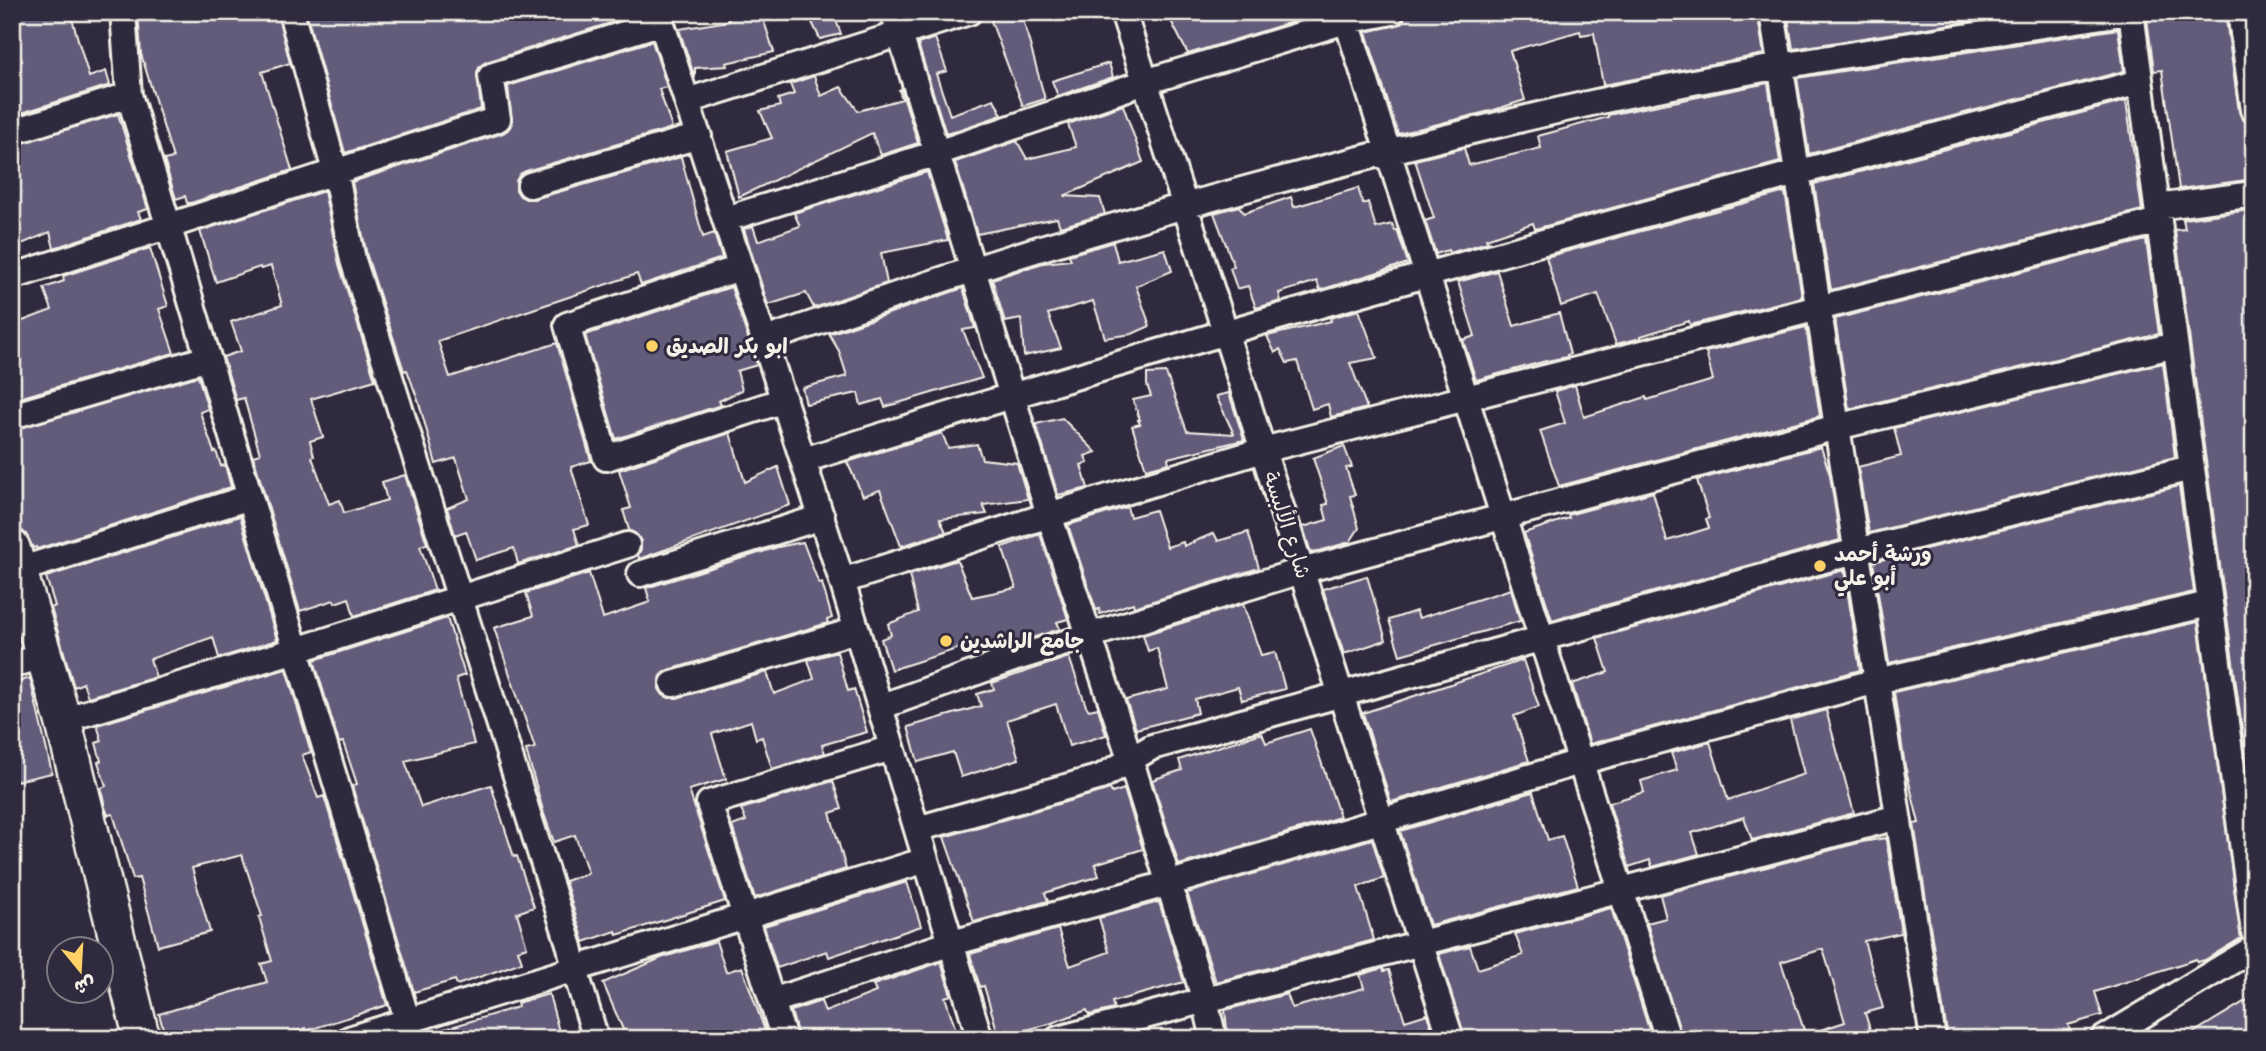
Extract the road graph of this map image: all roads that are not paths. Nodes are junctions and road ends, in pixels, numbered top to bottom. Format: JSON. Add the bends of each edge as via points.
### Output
{"nodes":[{"id":1,"x":122,"y":12,"type":"edge"},
{"id":2,"x":291,"y":12,"type":"edge"},
{"id":3,"x":969,"y":12,"type":"edge"},
{"id":4,"x":1123,"y":12,"type":"edge"},
{"id":5,"x":1392,"y":12,"type":"edge"},
{"id":6,"x":1772,"y":12,"type":"edge"},
{"id":7,"x":2130,"y":12,"type":"edge"},
{"id":8,"x":2240,"y":12,"type":"edge"},
{"id":9,"x":1345,"y":16,"type":"edge"},
{"id":10,"x":660,"y":17,"type":"edge"},
{"id":11,"x":897,"y":22,"type":"edge"},
{"id":12,"x":1780,"y":65,"type":"junction"},
{"id":13,"x":1145,"y":82,"type":"junction"},
{"id":14,"x":2140,"y":82,"type":"junction"},
{"id":15,"x":128,"y":95,"type":"junction"},
{"id":16,"x":687,"y":101,"type":"junction"},
{"id":17,"x":2254,"y":110,"type":"edge"},
{"id":18,"x":12,"y":132,"type":"edge"},
{"id":19,"x":699,"y":136,"type":"junction"},
{"id":20,"x":937,"y":153,"type":"junction"},
{"id":21,"x":1388,"y":153,"type":"junction"},
{"id":22,"x":335,"y":171,"type":"junction"},
{"id":23,"x":1796,"y":171,"type":"junction"},
{"id":24,"x":530,"y":185,"type":"dead end"},
{"id":25,"x":2254,"y":194,"type":"edge"},
{"id":26,"x":1185,"y":207,"type":"junction"},
{"id":27,"x":2158,"y":214,"type":"junction"},
{"id":28,"x":726,"y":219,"type":"junction"},
{"id":29,"x":169,"y":227,"type":"junction"},
{"id":30,"x":740,"y":268,"type":"junction"},
{"id":31,"x":973,"y":270,"type":"junction"},
{"id":32,"x":12,"y":276,"type":"edge"},
{"id":33,"x":1427,"y":276,"type":"junction"},
{"id":34,"x":1818,"y":309,"type":"junction"},
{"id":35,"x":1225,"y":331,"type":"junction"},
{"id":36,"x":765,"y":340,"type":"junction"},
{"id":37,"x":2175,"y":345,"type":"junction"},
{"id":38,"x":208,"y":358,"type":"junction"},
{"id":39,"x":1012,"y":395,"type":"junction"},
{"id":40,"x":784,"y":400,"type":"junction"},
{"id":41,"x":1466,"y":400,"type":"junction"},
{"id":42,"x":12,"y":416,"type":"edge"},
{"id":43,"x":1837,"y":427,"type":"junction"},
{"id":44,"x":1263,"y":450,"type":"junction"},
{"id":45,"x":804,"y":460,"type":"junction"},
{"id":46,"x":2191,"y":468,"type":"junction"},
{"id":47,"x":250,"y":497,"type":"junction"},
{"id":48,"x":1049,"y":515,"type":"junction"},
{"id":49,"x":1503,"y":515,"type":"junction"},
{"id":50,"x":822,"y":517,"type":"junction"},
{"id":51,"x":627,"y":545,"type":"dead end"},
{"id":52,"x":1856,"y":551,"type":"junction"},
{"id":53,"x":15,"y":559,"type":"edge"},
{"id":54,"x":1301,"y":570,"type":"junction"},
{"id":55,"x":640,"y":574,"type":"dead end"},
{"id":56,"x":842,"y":580,"type":"junction"},
{"id":57,"x":459,"y":599,"type":"junction"},
{"id":58,"x":2209,"y":604,"type":"junction"},
{"id":59,"x":857,"y":630,"type":"junction"},
{"id":60,"x":1089,"y":635,"type":"junction"},
{"id":61,"x":1541,"y":638,"type":"junction"},
{"id":62,"x":296,"y":650,"type":"junction"},
{"id":63,"x":28,"y":661,"type":"edge"},
{"id":64,"x":1877,"y":681,"type":"junction"},
{"id":65,"x":673,"y":684,"type":"dead end"},
{"id":66,"x":1342,"y":696,"type":"junction"},
{"id":67,"x":880,"y":707,"type":"junction"},
{"id":68,"x":63,"y":720,"type":"junction"},
{"id":69,"x":892,"y":748,"type":"junction"},
{"id":70,"x":1130,"y":761,"type":"junction"},
{"id":71,"x":1580,"y":762,"type":"junction"},
{"id":72,"x":1898,"y":817,"type":"junction"},
{"id":73,"x":1382,"y":822,"type":"junction"},
{"id":74,"x":917,"y":829,"type":"junction"},
{"id":75,"x":926,"y":860,"type":"junction"},
{"id":76,"x":1167,"y":884,"type":"junction"},
{"id":77,"x":1621,"y":890,"type":"junction"},
{"id":78,"x":743,"y":915,"type":"junction"},
{"id":79,"x":2254,"y":932,"type":"edge"},
{"id":80,"x":952,"y":943,"type":"junction"},
{"id":81,"x":1420,"y":943,"type":"junction"},
{"id":82,"x":2254,"y":948,"type":"edge"},
{"id":83,"x":575,"y":970,"type":"junction"},
{"id":84,"x":772,"y":1000,"type":"junction"},
{"id":85,"x":1205,"y":1001,"type":"junction"},
{"id":86,"x":410,"y":1029,"type":"edge"},
{"id":87,"x":142,"y":1039,"type":"edge"},
{"id":88,"x":349,"y":1039,"type":"edge"},
{"id":89,"x":596,"y":1039,"type":"edge"},
{"id":90,"x":784,"y":1039,"type":"edge"},
{"id":91,"x":980,"y":1039,"type":"edge"},
{"id":92,"x":1058,"y":1039,"type":"edge"},
{"id":93,"x":1214,"y":1039,"type":"edge"},
{"id":94,"x":1451,"y":1039,"type":"edge"},
{"id":95,"x":1668,"y":1039,"type":"edge"},
{"id":96,"x":1933,"y":1039,"type":"edge"},
{"id":97,"x":2103,"y":1039,"type":"edge"}],
"edges":[{"from":1,"to":15,"type":"street"},
{"from":2,"to":22,"type":"street"},
{"from":3,"to":11,"type":"street"},
{"from":4,"to":13,"type":"street","name":"شارع الألبسة"},
{"from":5,"to":9,"type":"street"},
{"from":6,"to":12,"type":"street"},
{"from":7,"to":12,"type":"street"},
{"from":7,"to":14,"type":"street"},
{"from":8,"to":17,"type":"street"},
{"from":9,"to":13,"type":"street"},
{"from":9,"to":21,"type":"street"},
{"from":10,"to":16,"type":"street"},
{"from":10,"to":22,"type":"street","via":[[491,76],[498,119]]},
{"from":11,"to":16,"type":"street"},
{"from":11,"to":20,"type":"street"},
{"from":12,"to":21,"type":"street","via":[[1567,108]]},
{"from":12,"to":23,"type":"street"},
{"from":13,"to":20,"type":"street"},
{"from":13,"to":26,"type":"street","name":"شارع الألبسة"},
{"from":14,"to":23,"type":"street"},
{"from":14,"to":27,"type":"street"},
{"from":15,"to":18,"type":"street"},
{"from":15,"to":29,"type":"street"},
{"from":16,"to":19,"type":"street"},
{"from":19,"to":24,"type":"street"},
{"from":19,"to":28,"type":"street"},
{"from":20,"to":28,"type":"street"},
{"from":20,"to":31,"type":"street"},
{"from":21,"to":26,"type":"street"},
{"from":21,"to":33,"type":"street"},
{"from":22,"to":29,"type":"street"},
{"from":22,"to":57,"type":"street","via":[[353,260]]},
{"from":23,"to":33,"type":"street"},
{"from":23,"to":34,"type":"street"},
{"from":25,"to":27,"type":"street"},
{"from":26,"to":31,"type":"street"},
{"from":26,"to":35,"type":"street","name":"شارع الألبسة"},
{"from":27,"to":34,"type":"street"},
{"from":27,"to":37,"type":"street"},
{"from":28,"to":30,"type":"street"},
{"from":29,"to":32,"type":"street"},
{"from":29,"to":38,"type":"street"},
{"from":30,"to":36,"type":"street"},
{"from":30,"to":40,"type":"street","via":[[567,325],[606,458]]},
{"from":31,"to":36,"type":"street"},
{"from":31,"to":39,"type":"street"},
{"from":33,"to":35,"type":"street"},
{"from":33,"to":41,"type":"street"},
{"from":34,"to":41,"type":"street"},
{"from":34,"to":43,"type":"street"},
{"from":35,"to":39,"type":"street"},
{"from":35,"to":44,"type":"street","name":"شارع الألبسة"},
{"from":36,"to":40,"type":"street"},
{"from":37,"to":43,"type":"street"},
{"from":37,"to":46,"type":"street"},
{"from":38,"to":42,"type":"street"},
{"from":38,"to":47,"type":"street"},
{"from":39,"to":45,"type":"street"},
{"from":39,"to":48,"type":"street"},
{"from":40,"to":45,"type":"street"},
{"from":41,"to":44,"type":"street"},
{"from":41,"to":49,"type":"street"},
{"from":43,"to":49,"type":"street"},
{"from":43,"to":52,"type":"street"},
{"from":44,"to":48,"type":"street"},
{"from":44,"to":54,"type":"street","name":"شارع الألبسة"},
{"from":45,"to":50,"type":"street"},
{"from":46,"to":52,"type":"street"},
{"from":46,"to":58,"type":"street"},
{"from":47,"to":53,"type":"street"},
{"from":47,"to":62,"type":"street"},
{"from":48,"to":56,"type":"street"},
{"from":48,"to":60,"type":"street"},
{"from":49,"to":54,"type":"street"},
{"from":49,"to":61,"type":"street"},
{"from":50,"to":55,"type":"street"},
{"from":50,"to":56,"type":"street"},
{"from":51,"to":57,"type":"street"},
{"from":52,"to":61,"type":"street"},
{"from":52,"to":64,"type":"street"},
{"from":53,"to":63,"type":"main road"},
{"from":54,"to":60,"type":"street"},
{"from":54,"to":66,"type":"street","name":"شارع الألبسة"},
{"from":56,"to":59,"type":"street"},
{"from":57,"to":62,"type":"street"},
{"from":57,"to":83,"type":"street"},
{"from":58,"to":64,"type":"street"},
{"from":58,"to":79,"type":"street"},
{"from":59,"to":65,"type":"street"},
{"from":59,"to":67,"type":"street"},
{"from":60,"to":67,"type":"street"},
{"from":60,"to":70,"type":"street"},
{"from":61,"to":66,"type":"street"},
{"from":61,"to":71,"type":"street"},
{"from":62,"to":68,"type":"street"},
{"from":62,"to":86,"type":"street"},
{"from":63,"to":68,"type":"main road"},
{"from":64,"to":71,"type":"street"},
{"from":64,"to":72,"type":"street"},
{"from":66,"to":70,"type":"street","via":[[1152,747]]},
{"from":66,"to":73,"type":"street","name":"شارع الألبسة"},
{"from":67,"to":69,"type":"street"},
{"from":68,"to":87,"type":"main road"},
{"from":69,"to":74,"type":"street"},
{"from":69,"to":78,"type":"street","via":[[709,803]]},
{"from":70,"to":74,"type":"street","via":[[1101,777]]},
{"from":70,"to":76,"type":"street"},
{"from":71,"to":73,"type":"street"},
{"from":71,"to":77,"type":"street"},
{"from":72,"to":77,"type":"street"},
{"from":72,"to":96,"type":"street"},
{"from":73,"to":76,"type":"street"},
{"from":73,"to":81,"type":"street","name":"شارع الألبسة"},
{"from":74,"to":75,"type":"street"},
{"from":75,"to":78,"type":"street"},
{"from":75,"to":80,"type":"street"},
{"from":76,"to":80,"type":"street"},
{"from":76,"to":85,"type":"street"},
{"from":77,"to":81,"type":"street"},
{"from":77,"to":95,"type":"street"},
{"from":78,"to":83,"type":"street"},
{"from":78,"to":84,"type":"street"},
{"from":80,"to":84,"type":"street"},
{"from":80,"to":91,"type":"street"},
{"from":81,"to":85,"type":"street"},
{"from":81,"to":94,"type":"street","name":"شارع الألبسة"},
{"from":82,"to":97,"type":"street"},
{"from":83,"to":86,"type":"street"},
{"from":83,"to":89,"type":"street"},
{"from":84,"to":90,"type":"street"},
{"from":85,"to":92,"type":"street"},
{"from":85,"to":93,"type":"street"},
{"from":86,"to":88,"type":"street"}]}
